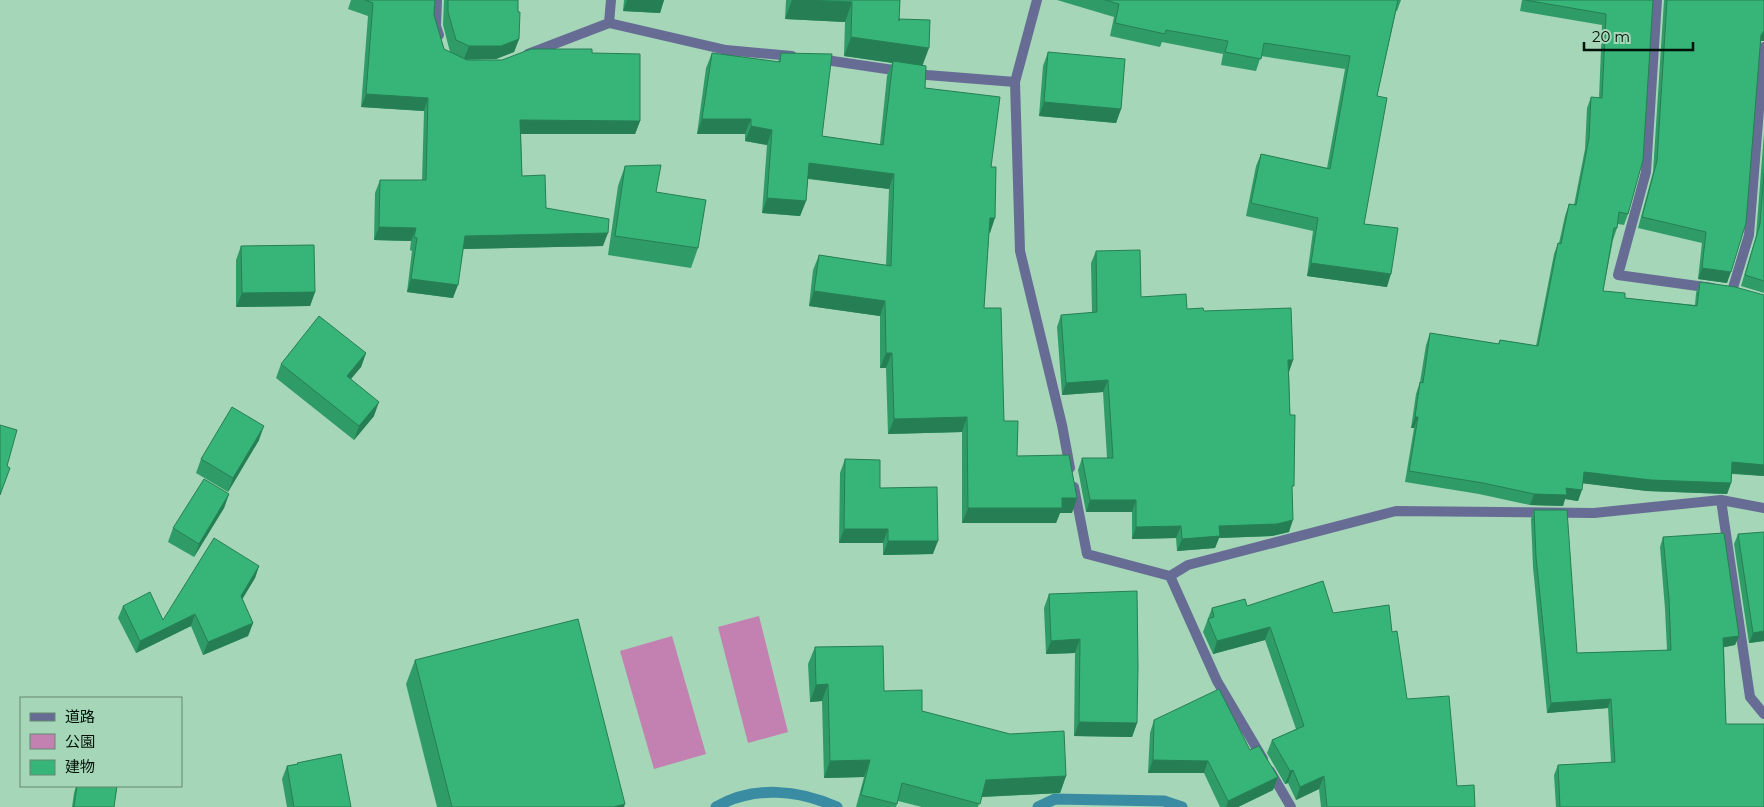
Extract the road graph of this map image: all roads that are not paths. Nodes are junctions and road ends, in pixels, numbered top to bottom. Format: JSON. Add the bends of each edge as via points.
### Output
{"nodes":[{"id":1,"x":437,"y":0,"type":"edge"},
{"id":2,"x":611,"y":0,"type":"edge"},
{"id":3,"x":1037,"y":0,"type":"edge"},
{"id":4,"x":1657,"y":0,"type":"edge"},
{"id":5,"x":609,"y":23,"type":"junction"},
{"id":6,"x":440,"y":42,"type":"edge"},
{"id":7,"x":1764,"y":47,"type":"edge"},
{"id":8,"x":514,"y":60,"type":"edge"},
{"id":9,"x":1015,"y":82,"type":"junction"},
{"id":10,"x":1720,"y":500,"type":"junction"},
{"id":11,"x":1764,"y":508,"type":"edge"},
{"id":12,"x":1170,"y":576,"type":"junction"},
{"id":13,"x":1764,"y":714,"type":"edge"},
{"id":14,"x":1291,"y":807,"type":"edge"}],
"edges":[{"from":1,"to":6,"type":"street","via":[[436,26]]},
{"from":2,"to":5,"type":"street"},
{"from":3,"to":9,"type":"street"},
{"from":4,"to":7,"type":"street","via":[[1646,172],[1618,275],[1736,292],[1750,236]]},
{"from":5,"to":8,"type":"street"},
{"from":5,"to":9,"type":"street","via":[[726,50],[776,53],[927,74]]},
{"from":9,"to":12,"type":"street","via":[[1020,251],[1062,424],[1087,554]]},
{"from":10,"to":11,"type":"street"},
{"from":10,"to":12,"type":"street","via":[[1594,513],[1396,511],[1188,565]]},
{"from":10,"to":13,"type":"street","via":[[1750,697]]},
{"from":12,"to":14,"type":"street","via":[[1217,681]]}]}
